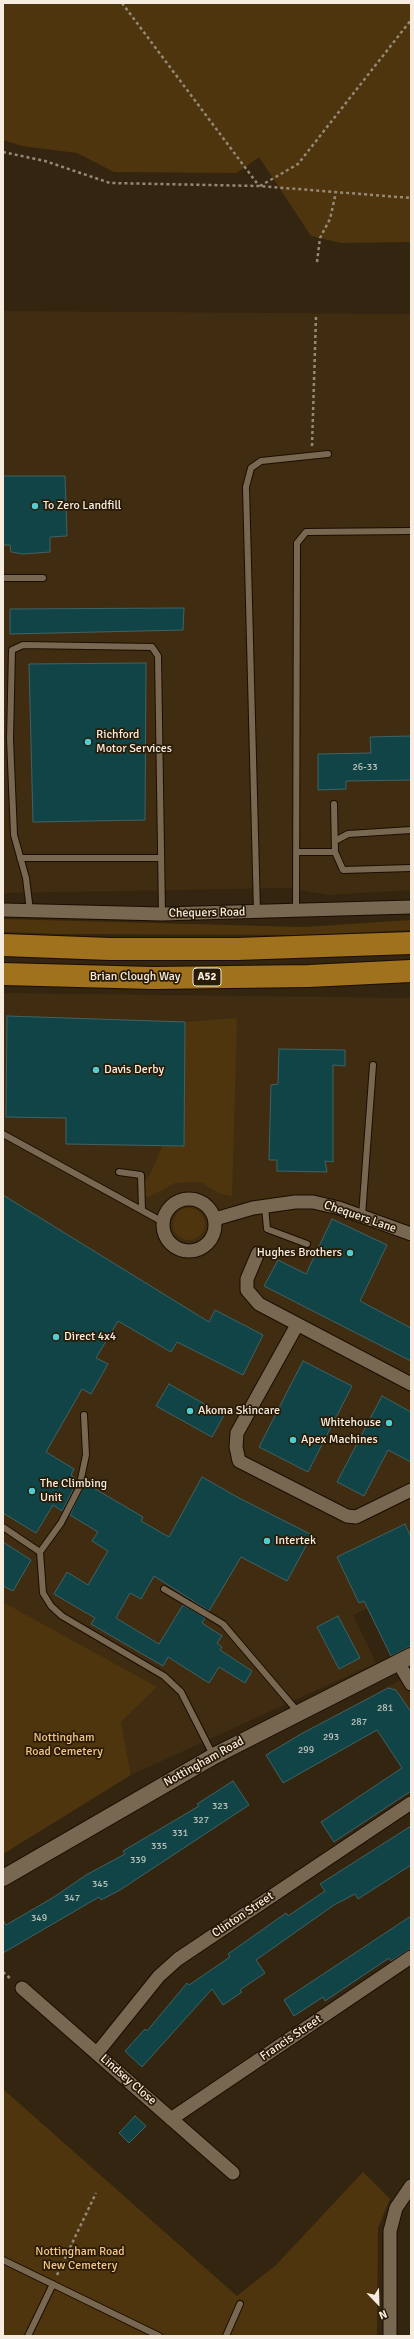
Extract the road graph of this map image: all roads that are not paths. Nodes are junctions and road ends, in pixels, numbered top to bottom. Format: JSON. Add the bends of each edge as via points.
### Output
{"nodes":[{"id":1,"x":328,"y":454,"type":"dead end"},
{"id":2,"x":411,"y":531,"type":"edge"},
{"id":3,"x":3,"y":578,"type":"edge"},
{"id":4,"x":43,"y":578,"type":"dead end"},
{"id":5,"x":334,"y":804,"type":"dead end"},
{"id":6,"x":411,"y":830,"type":"edge"},
{"id":7,"x":335,"y":841,"type":"junction"},
{"id":8,"x":296,"y":852,"type":"junction"},
{"id":9,"x":335,"y":852,"type":"junction"},
{"id":10,"x":20,"y":858,"type":"junction"},
{"id":11,"x":161,"y":858,"type":"junction"},
{"id":12,"x":411,"y":868,"type":"edge"},
{"id":13,"x":411,"y":907,"type":"edge"},
{"id":14,"x":3,"y":910,"type":"edge"},
{"id":15,"x":30,"y":911,"type":"junction"},
{"id":16,"x":257,"y":912,"type":"junction"},
{"id":17,"x":296,"y":912,"type":"junction"},
{"id":18,"x":162,"y":914,"type":"junction"},
{"id":19,"x":411,"y":943,"type":"edge"},
{"id":20,"x":3,"y":946,"type":"edge"},
{"id":21,"x":411,"y":971,"type":"edge"},
{"id":22,"x":3,"y":974,"type":"edge"},
{"id":23,"x":373,"y":1065,"type":"dead end"},
{"id":24,"x":3,"y":1134,"type":"edge"},
{"id":25,"x":119,"y":1172,"type":"dead end"},
{"id":26,"x":265,"y":1206,"type":"junction"},
{"id":27,"x":142,"y":1210,"type":"junction"},
{"id":28,"x":362,"y":1216,"type":"junction"},
{"id":29,"x":215,"y":1219,"type":"junction"},
{"id":30,"x":163,"y":1222,"type":"junction"},
{"id":31,"x":411,"y":1234,"type":"edge"},
{"id":32,"x":307,"y":1244,"type":"dead end"},
{"id":33,"x":258,"y":1253,"type":"dead end"},
{"id":34,"x":297,"y":1325,"type":"junction"},
{"id":35,"x":411,"y":1384,"type":"edge"},
{"id":36,"x":84,"y":1415,"type":"dead end"},
{"id":37,"x":411,"y":1490,"type":"edge"},
{"id":38,"x":3,"y":1527,"type":"edge"},
{"id":39,"x":40,"y":1552,"type":"junction"},
{"id":40,"x":164,"y":1589,"type":"dead end"},
{"id":41,"x":405,"y":1659,"type":"edge"},
{"id":42,"x":411,"y":1684,"type":"edge"},
{"id":43,"x":298,"y":1712,"type":"junction"},
{"id":44,"x":214,"y":1756,"type":"junction"},
{"id":45,"x":411,"y":1803,"type":"edge"},
{"id":46,"x":3,"y":1878,"type":"edge"},
{"id":47,"x":411,"y":1958,"type":"edge"},
{"id":48,"x":22,"y":1988,"type":"dead end"},
{"id":49,"x":97,"y":2053,"type":"junction"},
{"id":50,"x":171,"y":2119,"type":"junction"},
{"id":51,"x":233,"y":2173,"type":"dead end"},
{"id":52,"x":411,"y":2186,"type":"edge"},
{"id":53,"x":3,"y":2260,"type":"edge"},
{"id":54,"x":53,"y":2284,"type":"junction"},
{"id":55,"x":240,"y":2304,"type":"dead end"},
{"id":56,"x":28,"y":2336,"type":"edge"},
{"id":57,"x":159,"y":2336,"type":"edge"},
{"id":58,"x":226,"y":2336,"type":"edge"},
{"id":59,"x":390,"y":2336,"type":"edge"}],
"edges":[{"from":1,"to":16,"type":"lane","via":[[262,461],[251,468],[246,487]]},
{"from":2,"to":8,"type":"lane","via":[[306,532],[297,543]]},
{"from":3,"to":4,"type":"lane"},
{"from":5,"to":7,"type":"lane"},
{"from":6,"to":7,"type":"lane","via":[[348,834]]},
{"from":7,"to":9,"type":"lane"},
{"from":8,"to":9,"type":"lane"},
{"from":8,"to":17,"type":"lane"},
{"from":9,"to":12,"type":"lane","via":[[343,870]]},
{"from":10,"to":11,"type":"lane"},
{"from":10,"to":11,"type":"lane","via":[[14,835],[10,731],[12,650],[23,645],[152,647],[158,656]]},
{"from":10,"to":15,"type":"lane","via":[[26,878]]},
{"from":11,"to":18,"type":"lane"},
{"from":13,"to":17,"type":"street","name":"Chequers Road"},
{"from":14,"to":15,"type":"street","name":"Chequers Road"},
{"from":15,"to":18,"type":"street","name":"Chequers Road"},
{"from":16,"to":17,"type":"street","name":"Chequers Road"},
{"from":16,"to":18,"type":"street","name":"Chequers Road"},
{"from":19,"to":20,"type":"highway","via":[[237,949]]},
{"from":21,"to":22,"type":"highway","name":"Brian Clough Way","number":"A52","via":[[309,976],[153,978]]},
{"from":23,"to":28,"type":"lane"},
{"from":24,"to":27,"type":"lane"},
{"from":25,"to":27,"type":"lane","via":[[141,1175]]},
{"from":26,"to":28,"type":"street","name":"Chequers Lane","via":[[312,1202]]},
{"from":26,"to":29,"type":"street","name":"Chequers Lane"},
{"from":26,"to":32,"type":"lane","via":[[267,1229]]},
{"from":27,"to":30,"type":"lane"},
{"from":28,"to":31,"type":"street","name":"Chequers Lane"},
{"from":29,"to":30,"type":"street","via":[[207,1205],[200,1201],[184,1199],[170,1207]]},
{"from":29,"to":30,"type":"street","via":[[213,1235],[209,1242],[203,1247],[187,1251],[176,1247],[167,1238]]},
{"from":33,"to":34,"type":"street","via":[[247,1279],[247,1290],[259,1304]]},
{"from":34,"to":35,"type":"street"},
{"from":34,"to":37,"type":"street","via":[[237,1433],[239,1461],[347,1516],[356,1517]]},
{"from":36,"to":39,"type":"lane","via":[[86,1455],[79,1488],[61,1523]]},
{"from":38,"to":39,"type":"lane"},
{"from":39,"to":44,"type":"lane","via":[[43,1593],[51,1606],[62,1616],[164,1676],[181,1692]]},
{"from":40,"to":43,"type":"lane","via":[[223,1624]]},
{"from":41,"to":42,"type":"street"},
{"from":41,"to":43,"type":"street","name":"Nottingham Road"},
{"from":43,"to":44,"type":"street","name":"Nottingham Road"},
{"from":44,"to":46,"type":"street","name":"Nottingham Road"},
{"from":45,"to":49,"type":"street","name":"Clinton Street","via":[[178,1959],[159,1976]]},
{"from":47,"to":50,"type":"street","name":"Francis Street"},
{"from":48,"to":49,"type":"street","name":"Lindsey Close"},
{"from":49,"to":50,"type":"street","name":"Lindsey Close"},
{"from":50,"to":51,"type":"street","name":"Lindsey Close"},
{"from":52,"to":59,"type":"street","via":[[396,2208],[390,2231]]},
{"from":53,"to":54,"type":"lane"},
{"from":54,"to":56,"type":"lane"},
{"from":54,"to":57,"type":"lane"},
{"from":55,"to":58,"type":"lane"}]}
